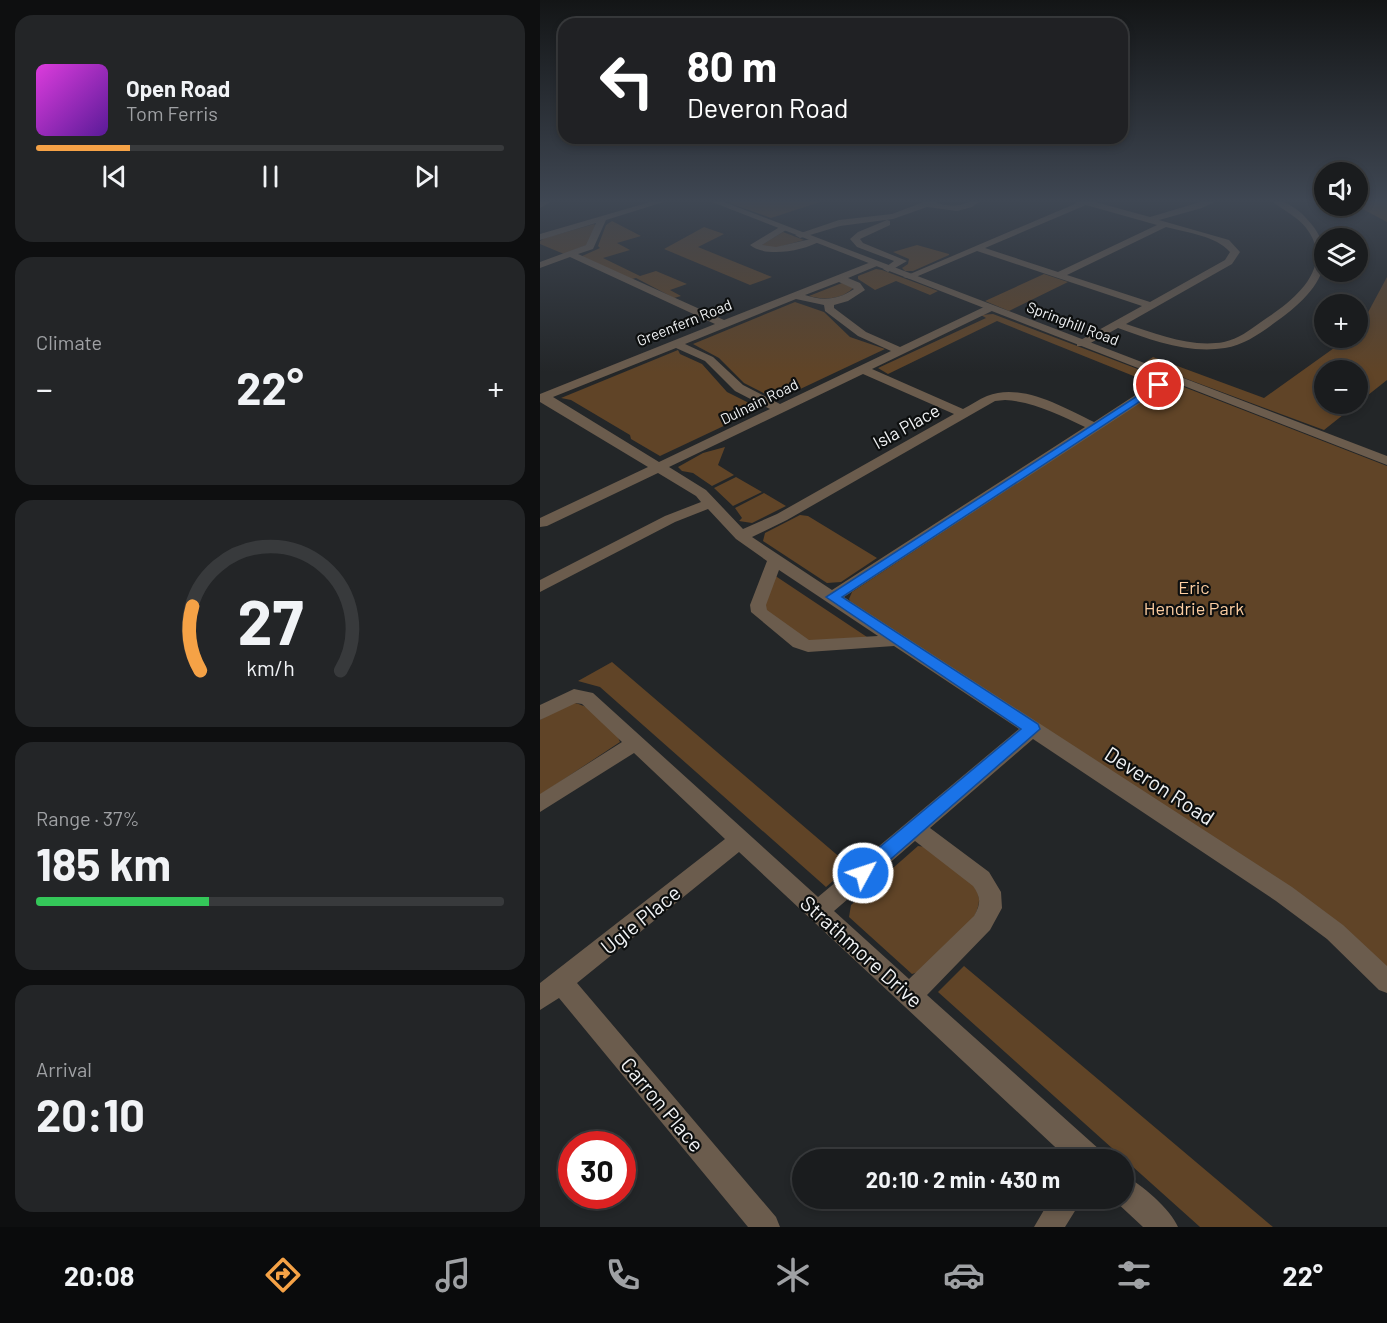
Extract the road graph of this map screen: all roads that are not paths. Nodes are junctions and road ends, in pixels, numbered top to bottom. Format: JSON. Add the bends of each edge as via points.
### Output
{"nodes":[{"id":1,"x":564,"y":257,"type":"edge"},
{"id":2,"x":571,"y":257,"type":"edge"},
{"id":3,"x":857,"y":257,"type":"edge"},
{"id":4,"x":892,"y":257,"type":"edge"},
{"id":5,"x":954,"y":257,"type":"edge"},
{"id":6,"x":1004,"y":257,"type":"edge"},
{"id":7,"x":1096,"y":257,"type":"edge"},
{"id":8,"x":1234,"y":257,"type":"edge"},
{"id":9,"x":1321,"y":257,"type":"edge"},
{"id":10,"x":874,"y":264,"type":"junction"},
{"id":11,"x":540,"y":265,"type":"edge"},
{"id":12,"x":888,"y":269,"type":"junction"},
{"id":13,"x":1059,"y":275,"type":"junction"},
{"id":14,"x":908,"y":277,"type":"junction"},
{"id":15,"x":839,"y":278,"type":"junction"},
{"id":16,"x":795,"y":295,"type":"junction"},
{"id":17,"x":829,"y":304,"type":"junction"},
{"id":18,"x":1150,"y":305,"type":"junction"},
{"id":19,"x":990,"y":308,"type":"junction"},
{"id":20,"x":723,"y":324,"type":"junction"},
{"id":21,"x":1116,"y":324,"type":"junction"},
{"id":22,"x":675,"y":344,"type":"junction"},
{"id":23,"x":1081,"y":344,"type":"junction"},
{"id":24,"x":901,"y":351,"type":"junction"},
{"id":25,"x":862,"y":369,"type":"junction"},
{"id":26,"x":1170,"y":378,"type":"junction"},
{"id":27,"x":542,"y":398,"type":"edge"},
{"id":28,"x":781,"y":409,"type":"junction"},
{"id":29,"x":963,"y":414,"type":"junction"},
{"id":30,"x":1095,"y":427,"type":"junction"},
{"id":31,"x":1387,"y":461,"type":"edge"},
{"id":32,"x":660,"y":466,"type":"junction"},
{"id":33,"x":711,"y":503,"type":"junction"},
{"id":34,"x":542,"y":523,"type":"dead end"},
{"id":35,"x":741,"y":536,"type":"junction"},
{"id":36,"x":775,"y":560,"type":"junction"},
{"id":37,"x":540,"y":587,"type":"edge"},
{"id":38,"x":833,"y":597,"type":"junction"},
{"id":39,"x":898,"y":640,"type":"junction"},
{"id":40,"x":540,"y":713,"type":"edge"},
{"id":41,"x":1032,"y":729,"type":"junction"},
{"id":42,"x":635,"y":743,"type":"junction"},
{"id":43,"x":540,"y":804,"type":"edge"},
{"id":44,"x":915,"y":829,"type":"junction"},
{"id":45,"x":740,"y":839,"type":"junction"},
{"id":46,"x":818,"y":911,"type":"junction"},
{"id":47,"x":561,"y":982,"type":"junction"},
{"id":48,"x":1387,"y":982,"type":"edge"},
{"id":49,"x":910,"y":995,"type":"junction"},
{"id":50,"x":540,"y":998,"type":"edge"},
{"id":51,"x":1078,"y":1149,"type":"edge"},
{"id":52,"x":1134,"y":1199,"type":"edge"},
{"id":53,"x":1061,"y":1209,"type":"edge"},
{"id":54,"x":766,"y":1227,"type":"edge"},
{"id":55,"x":1048,"y":1227,"type":"edge"},
{"id":56,"x":1164,"y":1227,"type":"edge"}],
"edges":[{"from":1,"to":11,"type":"street"},
{"from":2,"to":20,"type":"street"},
{"from":3,"to":10,"type":"street","name":"Springhill Road"},
{"from":4,"to":12,"type":"street","via":[[902,261]]},
{"from":5,"to":14,"type":"street"},
{"from":6,"to":13,"type":"street"},
{"from":7,"to":13,"type":"street"},
{"from":8,"to":18,"type":"street"},
{"from":9,"to":21,"type":"street","via":[[1312,286],[1304,297],[1244,339],[1203,346],[1176,343]]},
{"from":10,"to":12,"type":"street","name":"Springhill Road"},
{"from":10,"to":15,"type":"street","name":"Greenfern Road"},
{"from":12,"to":14,"type":"street","name":"Springhill Road"},
{"from":13,"to":18,"type":"street"},
{"from":14,"to":19,"type":"street","name":"Springhill Road"},
{"from":15,"to":16,"type":"street","name":"Greenfern Road"},
{"from":15,"to":17,"type":"street","via":[[860,290]]},
{"from":16,"to":17,"type":"street"},
{"from":16,"to":20,"type":"street","name":"Greenfern Road"},
{"from":17,"to":24,"type":"street","via":[[829,309],[853,329]]},
{"from":18,"to":21,"type":"street"},
{"from":19,"to":23,"type":"street","name":"Springhill Road"},
{"from":19,"to":24,"type":"street","name":"Dulnain Road"},
{"from":20,"to":22,"type":"street","name":"Greenfern Road"},
{"from":21,"to":23,"type":"street"},
{"from":22,"to":27,"type":"street","name":"Greenfern Road"},
{"from":22,"to":28,"type":"street","via":[[709,359],[739,388]]},
{"from":23,"to":26,"type":"street","name":"Springhill Road"},
{"from":24,"to":25,"type":"street","name":"Dulnain Road"},
{"from":25,"to":28,"type":"street","name":"Dulnain Road"},
{"from":25,"to":29,"type":"street"},
{"from":26,"to":30,"type":"street"},
{"from":26,"to":31,"type":"street","name":"Springhill Road"},
{"from":27,"to":32,"type":"street","name":"Deveron Road"},
{"from":28,"to":32,"type":"street","name":"Dulnain Road"},
{"from":29,"to":30,"type":"street","name":"Isla Place","via":[[992,398],[1017,395]]},
{"from":29,"to":35,"type":"street","name":"Isla Place","via":[[782,517]]},
{"from":30,"to":38,"type":"street"},
{"from":32,"to":33,"type":"street","name":"Deveron Road","via":[[701,492]]},
{"from":32,"to":34,"type":"street","name":"Dulnain Road"},
{"from":33,"to":35,"type":"street","name":"Deveron Road"},
{"from":33,"to":37,"type":"street","via":[[670,519]]},
{"from":35,"to":36,"type":"street","name":"Deveron Road"},
{"from":36,"to":38,"type":"street","name":"Deveron Road"},
{"from":36,"to":39,"type":"street","via":[[758,605],[759,612],[799,643],[818,646]]},
{"from":38,"to":39,"type":"street","name":"Deveron Road"},
{"from":39,"to":41,"type":"street","name":"Deveron Road"},
{"from":40,"to":42,"type":"street","name":"Strathmore Drive","via":[[574,696],[587,698]]},
{"from":41,"to":44,"type":"street"},
{"from":41,"to":48,"type":"street","name":"Deveron Road","via":[[1284,894],[1335,932]]},
{"from":42,"to":43,"type":"street"},
{"from":42,"to":45,"type":"street","name":"Strathmore Drive"},
{"from":44,"to":46,"type":"street"},
{"from":44,"to":49,"type":"street","via":[[981,879],[990,892],[991,908],[982,923]]},
{"from":45,"to":46,"type":"street","name":"Strathmore Drive"},
{"from":45,"to":47,"type":"street","name":"Ugie Place"},
{"from":46,"to":49,"type":"street","name":"Strathmore Drive"},
{"from":47,"to":50,"type":"street","name":"Ugie Place"},
{"from":47,"to":54,"type":"street","name":"Carron Place"},
{"from":49,"to":51,"type":"street","name":"Strathmore Drive"},
{"from":52,"to":56,"type":"street"},
{"from":53,"to":55,"type":"street"}]}
